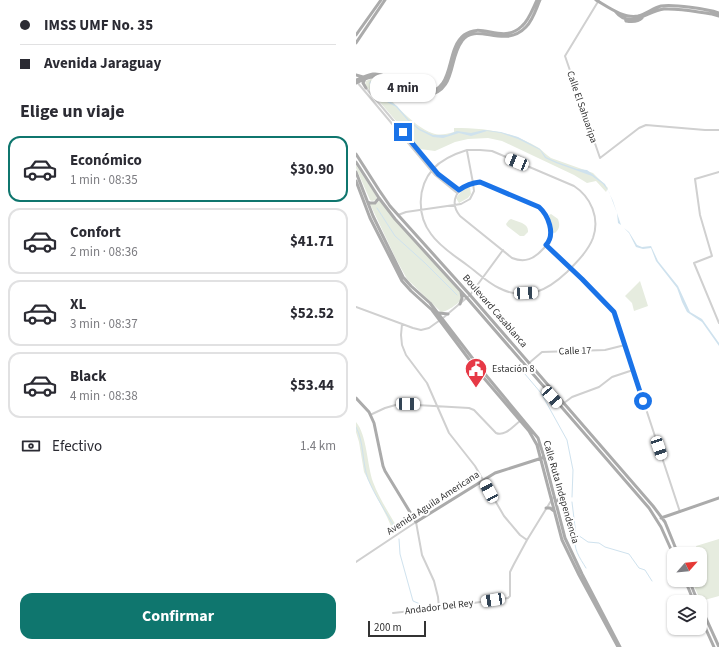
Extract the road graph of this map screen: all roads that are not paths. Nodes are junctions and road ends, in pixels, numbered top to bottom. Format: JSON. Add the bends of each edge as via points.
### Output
{"nodes":[{"id":1,"x":381,"y":0,"type":"edge"},
{"id":2,"x":385,"y":0,"type":"edge"},
{"id":3,"x":537,"y":0,"type":"edge"},
{"id":4,"x":540,"y":0,"type":"edge"},
{"id":5,"x":598,"y":0,"type":"edge"},
{"id":6,"x":708,"y":10,"type":"junction"},
{"id":7,"x":615,"y":11,"type":"junction"},
{"id":8,"x":703,"y":13,"type":"junction"},
{"id":9,"x":719,"y":13,"type":"edge"},
{"id":10,"x":709,"y":14,"type":"junction"},
{"id":11,"x":719,"y":16,"type":"edge"},
{"id":12,"x":356,"y":35,"type":"edge"},
{"id":13,"x":356,"y":43,"type":"edge"},
{"id":14,"x":366,"y":78,"type":"junction"},
{"id":15,"x":357,"y":80,"type":"edge"},
{"id":16,"x":366,"y":88,"type":"junction"},
{"id":17,"x":719,"y":130,"type":"edge"},
{"id":18,"x":467,"y":150,"type":"junction"},
{"id":19,"x":356,"y":154,"type":"edge"},
{"id":20,"x":357,"y":163,"type":"edge"},
{"id":21,"x":433,"y":170,"type":"junction"},
{"id":22,"x":356,"y":172,"type":"edge"},
{"id":23,"x":719,"y":172,"type":"edge"},
{"id":24,"x":356,"y":181,"type":"edge"},
{"id":25,"x":474,"y":183,"type":"junction"},
{"id":26,"x":458,"y":191,"type":"junction"},
{"id":27,"x":361,"y":193,"type":"junction"},
{"id":28,"x":379,"y":198,"type":"junction"},
{"id":29,"x":367,"y":200,"type":"junction"},
{"id":30,"x":455,"y":205,"type":"junction"},
{"id":31,"x":422,"y":209,"type":"junction"},
{"id":32,"x":398,"y":215,"type":"junction"},
{"id":33,"x":385,"y":240,"type":"junction"},
{"id":34,"x":546,"y":245,"type":"junction"},
{"id":35,"x":503,"y":250,"type":"junction"},
{"id":36,"x":571,"y":268,"type":"junction"},
{"id":37,"x":483,"y":277,"type":"junction"},
{"id":38,"x":461,"y":292,"type":"junction"},
{"id":39,"x":470,"y":295,"type":"junction"},
{"id":40,"x":466,"y":298,"type":"junction"},
{"id":41,"x":460,"y":304,"type":"junction"},
{"id":42,"x":356,"y":307,"type":"edge"},
{"id":43,"x":439,"y":313,"type":"junction"},
{"id":44,"x":448,"y":314,"type":"junction"},
{"id":45,"x":441,"y":319,"type":"junction"},
{"id":46,"x":446,"y":322,"type":"junction"},
{"id":47,"x":719,"y":323,"type":"edge"},
{"id":48,"x":402,"y":324,"type":"junction"},
{"id":49,"x":625,"y":345,"type":"junction"},
{"id":50,"x":529,"y":363,"type":"junction"},
{"id":51,"x":633,"y":370,"type":"junction"},
{"id":52,"x":357,"y":400,"type":"edge"},
{"id":53,"x":563,"y":403,"type":"junction"},
{"id":54,"x":437,"y":406,"type":"junction"},
{"id":55,"x":560,"y":406,"type":"junction"},
{"id":56,"x":370,"y":415,"type":"junction"},
{"id":57,"x":522,"y":420,"type":"junction"},
{"id":58,"x":543,"y":458,"type":"junction"},
{"id":59,"x":483,"y":479,"type":"junction"},
{"id":60,"x":554,"y":496,"type":"junction"},
{"id":61,"x":561,"y":496,"type":"dead end"},
{"id":62,"x":719,"y":498,"type":"edge"},
{"id":63,"x":552,"y":500,"type":"junction"},
{"id":64,"x":556,"y":503,"type":"junction"},
{"id":65,"x":546,"y":508,"type":"junction"},
{"id":66,"x":554,"y":511,"type":"junction"},
{"id":67,"x":680,"y":512,"type":"junction"},
{"id":68,"x":662,"y":517,"type":"junction"},
{"id":69,"x":657,"y":519,"type":"junction"},
{"id":70,"x":416,"y":522,"type":"junction"},
{"id":71,"x":527,"y":540,"type":"junction"},
{"id":72,"x":670,"y":547,"type":"edge"},
{"id":73,"x":676,"y":547,"type":"edge"},
{"id":74,"x":356,"y":562,"type":"edge"},
{"id":75,"x":439,"y":608,"type":"junction"},
{"id":76,"x":393,"y":613,"type":"dead end"},
{"id":77,"x":707,"y":621,"type":"edge"},
{"id":78,"x":707,"y":632,"type":"edge"},
{"id":79,"x":619,"y":647,"type":"edge"},
{"id":80,"x":714,"y":647,"type":"edge"},
{"id":81,"x":719,"y":647,"type":"edge"}],
"edges":[{"from":1,"to":12,"type":"main road"},
{"from":2,"to":13,"type":"main road"},
{"from":3,"to":14,"type":"main road","via":[[524,24],[516,30],[506,34],[477,30],[464,36],[456,47],[445,81],[431,92],[408,92],[382,75],[375,74]]},
{"from":4,"to":14,"type":"main road","via":[[528,25],[517,33],[499,37],[474,33],[465,38],[460,44],[447,82],[433,94],[411,96],[384,79]]},
{"from":5,"to":7,"type":"main road"},
{"from":5,"to":17,"type":"street","name":"Calle El Sahuaripa","via":[[565,56],[600,158],[646,125]]},
{"from":6,"to":7,"type":"main road","via":[[663,6],[636,16]]},
{"from":6,"to":8,"type":"main road"},
{"from":6,"to":9,"type":"main road"},
{"from":6,"to":10,"type":"main road"},
{"from":7,"to":8,"type":"main road","via":[[618,15],[633,19],[663,9]]},
{"from":8,"to":10,"type":"main road"},
{"from":10,"to":11,"type":"main road"},
{"from":14,"to":15,"type":"main road"},
{"from":14,"to":16,"type":"main road"},
{"from":15,"to":16,"type":"street"},
{"from":15,"to":21,"type":"street"},
{"from":16,"to":21,"type":"street"},
{"from":18,"to":21,"type":"street","via":[[448,157]]},
{"from":18,"to":25,"type":"street"},
{"from":18,"to":36,"type":"street","via":[[492,151],[574,186],[583,193],[594,210],[594,233],[589,246]]},
{"from":19,"to":32,"type":"main road","name":"Boulevard Casablanca","via":[[382,196]]},
{"from":20,"to":28,"type":"main road","name":"Boulevard Casablanca"},
{"from":21,"to":26,"type":"street"},
{"from":21,"to":31,"type":"street","via":[[422,190]]},
{"from":22,"to":29,"type":"main road","name":"Calle Ruta Independencia"},
{"from":23,"to":47,"type":"street","via":[[695,179],[700,215],[712,256],[694,263]]},
{"from":24,"to":27,"type":"main road","name":"Calle Ruta Independencia"},
{"from":25,"to":26,"type":"street","via":[[465,185]]},
{"from":25,"to":30,"type":"street","via":[[470,199]]},
{"from":25,"to":34,"type":"street","via":[[486,184],[539,207],[550,224],[549,242]]},
{"from":26,"to":30,"type":"street"},
{"from":27,"to":33,"type":"main road","via":[[374,223]]},
{"from":27,"to":45,"type":"main road","name":"Calle Ruta Independencia","via":[[370,218],[399,276]]},
{"from":28,"to":29,"type":"main road","via":[[374,204]]},
{"from":28,"to":38,"type":"main road","name":"Boulevard Casablanca"},
{"from":29,"to":33,"type":"main road","name":"Calle Ruta Independencia"},
{"from":30,"to":31,"type":"street"},
{"from":30,"to":35,"type":"street","via":[[460,216]]},
{"from":31,"to":32,"type":"street"},
{"from":31,"to":37,"type":"street","via":[[425,223],[433,237]]},
{"from":32,"to":39,"type":"main road","name":"Boulevard Casablanca"},
{"from":33,"to":43,"type":"main road","name":"Calle Ruta Independencia","via":[[406,281]]},
{"from":34,"to":35,"type":"street","via":[[535,257],[526,260],[517,260]]},
{"from":34,"to":36,"type":"street"},
{"from":35,"to":37,"type":"street"},
{"from":36,"to":37,"type":"street","via":[[553,285],[534,293],[511,293]]},
{"from":36,"to":49,"type":"street","via":[[613,311]]},
{"from":37,"to":39,"type":"street"},
{"from":38,"to":40,"type":"main road","name":"Boulevard Casablanca"},
{"from":38,"to":41,"type":"main road"},
{"from":39,"to":40,"type":"street"},
{"from":39,"to":50,"type":"main road","name":"Boulevard Casablanca"},
{"from":40,"to":41,"type":"street"},
{"from":40,"to":55,"type":"main road","name":"Boulevard Casablanca"},
{"from":41,"to":44,"type":"street"},
{"from":42,"to":48,"type":"street"},
{"from":43,"to":44,"type":"main road"},
{"from":43,"to":45,"type":"main road","name":"Calle Ruta Independencia"},
{"from":44,"to":45,"type":"street"},
{"from":44,"to":46,"type":"main road"},
{"from":45,"to":46,"type":"main road","name":"Calle Ruta Independencia"},
{"from":45,"to":48,"type":"street","via":[[424,330]]},
{"from":45,"to":57,"type":"main road","name":"Calle Ruta Independencia","via":[[476,370]]},
{"from":46,"to":57,"type":"main road","name":"Calle Ruta Independencia"},
{"from":48,"to":54,"type":"street","via":[[401,340],[406,355],[427,383]]},
{"from":49,"to":50,"type":"street","name":"Calle 17","via":[[605,350],[542,352]]},
{"from":49,"to":51,"type":"street"},
{"from":50,"to":53,"type":"main road","name":"Boulevard Casablanca"},
{"from":51,"to":53,"type":"street","via":[[612,377],[599,387]]},
{"from":51,"to":67,"type":"street"},
{"from":52,"to":56,"type":"main road"},
{"from":53,"to":55,"type":"street"},
{"from":53,"to":68,"type":"main road","name":"Boulevard Casablanca"},
{"from":54,"to":56,"type":"street","via":[[399,404]]},
{"from":54,"to":57,"type":"street","via":[[474,410],[500,435]]},
{"from":54,"to":59,"type":"street","via":[[449,433]]},
{"from":55,"to":69,"type":"main road","name":"Boulevard Casablanca"},
{"from":56,"to":70,"type":"main road","via":[[376,428],[385,471]]},
{"from":57,"to":58,"type":"main road","name":"Calle Ruta Independencia","via":[[538,438]]},
{"from":58,"to":59,"type":"main road","name":"Avenida Aguila Americana"},
{"from":58,"to":60,"type":"main road","name":"Calle Ruta Independencia"},
{"from":58,"to":63,"type":"main road","name":"Calle Ruta Independencia"},
{"from":59,"to":70,"type":"main road","name":"Avenida Aguila Americana"},
{"from":59,"to":71,"type":"street","via":[[504,516]]},
{"from":60,"to":63,"type":"street"},
{"from":60,"to":64,"type":"main road","name":"Calle Ruta Independencia"},
{"from":61,"to":64,"type":"main road"},
{"from":62,"to":67,"type":"main road"},
{"from":63,"to":65,"type":"street"},
{"from":63,"to":66,"type":"main road","name":"Calle Ruta Independencia"},
{"from":64,"to":79,"type":"main road","name":"Calle Ruta Independencia","via":[[568,547]]},
{"from":65,"to":66,"type":"main road"},
{"from":65,"to":71,"type":"street"},
{"from":66,"to":79,"type":"main road","name":"Calle Ruta Independencia","via":[[562,540],[579,576]]},
{"from":67,"to":68,"type":"main road"},
{"from":68,"to":69,"type":"main road"},
{"from":68,"to":73,"type":"main road","name":"Boulevard Casablanca"},
{"from":69,"to":72,"type":"main road","name":"Boulevard Casablanca"},
{"from":70,"to":74,"type":"street","name":"Avenida Aguila Americana"},
{"from":70,"to":75,"type":"street","via":[[422,555],[434,581]]},
{"from":71,"to":75,"type":"street","name":"Andador Del Rey","via":[[510,572],[508,598]]},
{"from":75,"to":76,"type":"street","name":"Andador Del Rey"},
{"from":77,"to":81,"type":"main road"},
{"from":78,"to":80,"type":"main road"}]}
